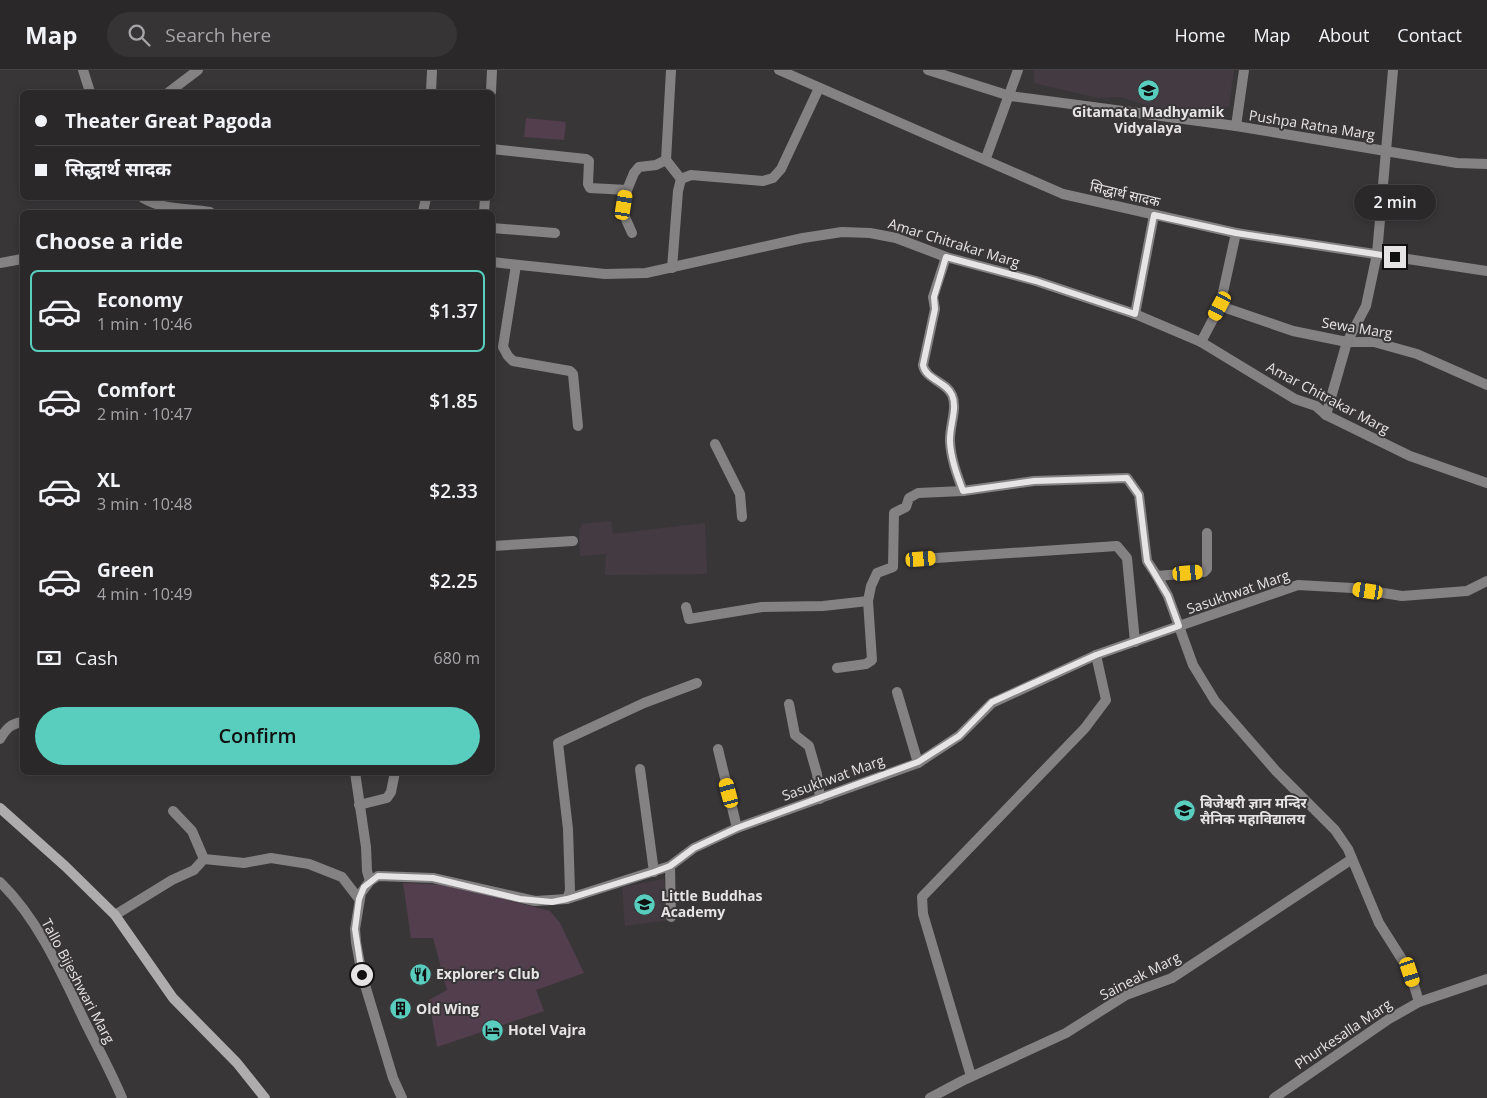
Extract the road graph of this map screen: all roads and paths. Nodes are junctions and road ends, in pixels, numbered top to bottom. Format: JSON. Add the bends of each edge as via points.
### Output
{"nodes":[{"id":1,"x":83,"y":70,"type":"edge"},
{"id":2,"x":198,"y":70,"type":"edge"},
{"id":3,"x":432,"y":70,"type":"edge"},
{"id":4,"x":492,"y":70,"type":"edge"},
{"id":5,"x":671,"y":70,"type":"edge"},
{"id":6,"x":779,"y":70,"type":"edge"},
{"id":7,"x":928,"y":70,"type":"edge"},
{"id":8,"x":1018,"y":70,"type":"edge"},
{"id":9,"x":1244,"y":70,"type":"edge"},
{"id":10,"x":1393,"y":70,"type":"edge"},
{"id":11,"x":819,"y":88,"type":"junction"},
{"id":12,"x":89,"y":90,"type":"edge"},
{"id":13,"x":172,"y":90,"type":"edge"},
{"id":14,"x":431,"y":90,"type":"edge"},
{"id":15,"x":491,"y":90,"type":"edge"},
{"id":16,"x":1010,"y":96,"type":"junction"},
{"id":17,"x":1236,"y":126,"type":"junction"},
{"id":18,"x":495,"y":149,"type":"edge"},
{"id":19,"x":1386,"y":151,"type":"junction"},
{"id":20,"x":986,"y":158,"type":"junction"},
{"id":21,"x":666,"y":160,"type":"junction"},
{"id":22,"x":1487,"y":164,"type":"edge"},
{"id":23,"x":681,"y":179,"type":"junction"},
{"id":24,"x":627,"y":190,"type":"junction"},
{"id":25,"x":154,"y":208,"type":"edge"},
{"id":26,"x":182,"y":210,"type":"edge"},
{"id":27,"x":1154,"y":215,"type":"junction"},
{"id":28,"x":495,"y":228,"type":"edge"},
{"id":29,"x":555,"y":233,"type":"dead end"},
{"id":30,"x":632,"y":233,"type":"dead end"},
{"id":31,"x":1236,"y":233,"type":"junction"},
{"id":32,"x":1377,"y":254,"type":"junction"},
{"id":33,"x":946,"y":257,"type":"junction"},
{"id":34,"x":20,"y":259,"type":"edge"},
{"id":35,"x":495,"y":262,"type":"edge"},
{"id":36,"x":0,"y":263,"type":"edge"},
{"id":37,"x":516,"y":265,"type":"junction"},
{"id":38,"x":672,"y":268,"type":"junction"},
{"id":39,"x":1487,"y":271,"type":"edge"},
{"id":40,"x":1220,"y":306,"type":"junction"},
{"id":41,"x":1135,"y":314,"type":"junction"},
{"id":42,"x":1200,"y":342,"type":"junction"},
{"id":43,"x":1347,"y":342,"type":"junction"},
{"id":44,"x":1487,"y":385,"type":"edge"},
{"id":45,"x":1326,"y":415,"type":"junction"},
{"id":46,"x":578,"y":426,"type":"dead end"},
{"id":47,"x":716,"y":444,"type":"dead end"},
{"id":48,"x":1487,"y":483,"type":"edge"},
{"id":49,"x":963,"y":491,"type":"junction"},
{"id":50,"x":742,"y":517,"type":"dead end"},
{"id":51,"x":1207,"y":533,"type":"dead end"},
{"id":52,"x":573,"y":541,"type":"dead end"},
{"id":53,"x":495,"y":546,"type":"edge"},
{"id":54,"x":921,"y":559,"type":"dead end"},
{"id":55,"x":1157,"y":576,"type":"junction"},
{"id":56,"x":1487,"y":581,"type":"edge"},
{"id":57,"x":868,"y":601,"type":"junction"},
{"id":58,"x":686,"y":607,"type":"dead end"},
{"id":59,"x":1179,"y":626,"type":"junction"},
{"id":60,"x":1135,"y":642,"type":"junction"},
{"id":61,"x":1096,"y":655,"type":"junction"},
{"id":62,"x":837,"y":668,"type":"dead end"},
{"id":63,"x":697,"y":683,"type":"dead end"},
{"id":64,"x":897,"y":692,"type":"dead end"},
{"id":65,"x":789,"y":704,"type":"dead end"},
{"id":66,"x":20,"y":722,"type":"edge"},
{"id":67,"x":0,"y":739,"type":"edge"},
{"id":68,"x":718,"y":749,"type":"dead end"},
{"id":69,"x":918,"y":762,"type":"junction"},
{"id":70,"x":640,"y":769,"type":"dead end"},
{"id":71,"x":355,"y":775,"type":"edge"},
{"id":72,"x":394,"y":775,"type":"edge"},
{"id":73,"x":820,"y":799,"type":"junction"},
{"id":74,"x":359,"y":805,"type":"junction"},
{"id":75,"x":0,"y":808,"type":"edge"},
{"id":76,"x":173,"y":811,"type":"dead end"},
{"id":77,"x":737,"y":828,"type":"junction"},
{"id":78,"x":204,"y":859,"type":"junction"},
{"id":79,"x":1352,"y":859,"type":"junction"},
{"id":80,"x":670,"y":866,"type":"junction"},
{"id":81,"x":654,"y":872,"type":"junction"},
{"id":82,"x":370,"y":881,"type":"junction"},
{"id":83,"x":0,"y":882,"type":"edge"},
{"id":84,"x":359,"y":899,"type":"junction"},
{"id":85,"x":567,"y":899,"type":"junction"},
{"id":86,"x":115,"y":915,"type":"junction"},
{"id":87,"x":671,"y":917,"type":"dead end"},
{"id":88,"x":1487,"y":979,"type":"edge"},
{"id":89,"x":1419,"y":1002,"type":"junction"},
{"id":90,"x":971,"y":1076,"type":"junction"},
{"id":91,"x":122,"y":1098,"type":"edge"},
{"id":92,"x":265,"y":1098,"type":"edge"},
{"id":93,"x":402,"y":1098,"type":"edge"},
{"id":94,"x":930,"y":1098,"type":"edge"},
{"id":95,"x":1274,"y":1098,"type":"edge"}],
"edges":[{"from":1,"to":12,"type":"street"},
{"from":2,"to":13,"type":"street"},
{"from":3,"to":14,"type":"street"},
{"from":4,"to":15,"type":"street"},
{"from":5,"to":21,"type":"street"},
{"from":6,"to":11,"type":"street","name":"सिद्धार्थ सादक"},
{"from":7,"to":16,"type":"street","name":"Pushpa Ratna Marg"},
{"from":8,"to":16,"type":"street"},
{"from":9,"to":17,"type":"street"},
{"from":10,"to":19,"type":"street"},
{"from":11,"to":20,"type":"street","name":"सिद्धार्थ सादक"},
{"from":11,"to":23,"type":"street","via":[[781,169],[773,178],[763,181],[692,175]]},
{"from":16,"to":17,"type":"street","name":"Pushpa Ratna Marg"},
{"from":16,"to":20,"type":"street"},
{"from":17,"to":19,"type":"street","name":"Pushpa Ratna Marg"},
{"from":18,"to":24,"type":"street","via":[[586,159],[589,161],[590,188]]},
{"from":19,"to":22,"type":"street","name":"Pushpa Ratna Marg","via":[[1457,164]]},
{"from":19,"to":32,"type":"street"},
{"from":20,"to":27,"type":"street","name":"सिद्धार्थ सादक","via":[[1063,194]]},
{"from":21,"to":23,"type":"street"},
{"from":21,"to":24,"type":"street","via":[[639,167]]},
{"from":23,"to":38,"type":"street"},
{"from":24,"to":30,"type":"street","via":[[624,215]]},
{"from":25,"to":26,"type":"street"},
{"from":27,"to":31,"type":"street","name":"सिद्धार्थ सादक"},
{"from":27,"to":41,"type":"street"},
{"from":28,"to":29,"type":"street"},
{"from":31,"to":32,"type":"street","name":"सिद्धार्थ सादक"},
{"from":31,"to":40,"type":"street"},
{"from":32,"to":39,"type":"street","name":"सिद्धार्थ सादक"},
{"from":32,"to":43,"type":"street","via":[[1366,306]]},
{"from":33,"to":38,"type":"street","name":"Amar Chitrakar Marg","via":[[896,238],[842,232],[760,246]]},
{"from":33,"to":41,"type":"street","name":"Amar Chitrakar Marg","via":[[1036,281]]},
{"from":33,"to":49,"type":"street","via":[[934,297],[935,309],[923,365],[928,374],[952,393],[950,441]]},
{"from":34,"to":36,"type":"street"},
{"from":35,"to":37,"type":"street","name":"Amar Chitrakar Marg"},
{"from":37,"to":38,"type":"street","name":"Amar Chitrakar Marg","via":[[605,274],[646,273]]},
{"from":37,"to":46,"type":"street","via":[[503,347],[513,361],[573,374]]},
{"from":40,"to":42,"type":"street"},
{"from":40,"to":43,"type":"street","name":"Sewa Marg","via":[[1293,331]]},
{"from":41,"to":42,"type":"street","name":"Amar Chitrakar Marg"},
{"from":42,"to":45,"type":"street","name":"Amar Chitrakar Marg","via":[[1295,399],[1316,406]]},
{"from":43,"to":44,"type":"street","name":"Sewa Marg","via":[[1374,342],[1416,354]]},
{"from":43,"to":45,"type":"street"},
{"from":45,"to":48,"type":"street","name":"Amar Chitrakar Marg","via":[[1410,456]]},
{"from":47,"to":50,"type":"street","via":[[740,494]]},
{"from":49,"to":55,"type":"street","via":[[1034,481],[1127,478],[1139,495],[1147,561]]},
{"from":49,"to":57,"type":"street","via":[[912,494],[906,507],[894,512],[894,567],[877,573]]},
{"from":51,"to":55,"type":"street","via":[[1204,572]]},
{"from":52,"to":53,"type":"street"},
{"from":54,"to":60,"type":"street","via":[[1117,546],[1127,558]]},
{"from":55,"to":59,"type":"street"},
{"from":56,"to":59,"type":"street","name":"Sasukhwat Marg","via":[[1467,591],[1402,596],[1352,588],[1298,585]]},
{"from":57,"to":58,"type":"street","via":[[762,607],[689,619]]},
{"from":57,"to":62,"type":"street","via":[[872,660],[866,664]]},
{"from":59,"to":60,"type":"street","name":"Sasukhwat Marg"},
{"from":59,"to":79,"type":"street","via":[[1193,666],[1215,701],[1276,772],[1335,830]]},
{"from":60,"to":61,"type":"street","name":"Sasukhwat Marg"},
{"from":61,"to":69,"type":"street","name":"Sasukhwat Marg","via":[[992,702],[959,736]]},
{"from":61,"to":90,"type":"street","via":[[1106,700],[1085,728],[922,897],[923,914]]},
{"from":63,"to":85,"type":"street","via":[[558,743],[568,829],[570,891]]},
{"from":64,"to":69,"type":"street"},
{"from":65,"to":73,"type":"street","via":[[795,734],[809,746]]},
{"from":66,"to":67,"type":"street","via":[[7,728]]},
{"from":68,"to":77,"type":"street"},
{"from":69,"to":73,"type":"street","name":"Sasukhwat Marg"},
{"from":70,"to":81,"type":"street"},
{"from":71,"to":74,"type":"street"},
{"from":72,"to":74,"type":"street","via":[[391,792],[386,798]]},
{"from":73,"to":77,"type":"street","name":"Sasukhwat Marg"},
{"from":74,"to":82,"type":"street"},
{"from":75,"to":86,"type":"main road"},
{"from":76,"to":78,"type":"street","via":[[192,831]]},
{"from":77,"to":80,"type":"street","name":"Sasukhwat Marg","via":[[694,848]]},
{"from":78,"to":84,"type":"street","via":[[244,863],[271,858],[309,864],[342,877]]},
{"from":78,"to":86,"type":"street","via":[[194,870]]},
{"from":79,"to":89,"type":"street","via":[[1379,923],[1410,972]]},
{"from":79,"to":90,"type":"street","name":"Saineak Marg","via":[[1172,978],[1126,996],[1066,1033]]},
{"from":80,"to":81,"type":"street","name":"Sasukhwat Marg"},
{"from":80,"to":87,"type":"street"},
{"from":81,"to":85,"type":"street","name":"Sasukhwat Marg"},
{"from":82,"to":84,"type":"street"},
{"from":82,"to":85,"type":"street","name":"Sasukhwat Marg","via":[[378,876],[391,875],[433,878],[520,899],[552,902]]},
{"from":83,"to":91,"type":"street","name":"Tallo Bijeshwari Marg","via":[[36,929]]},
{"from":84,"to":93,"type":"street","via":[[355,929],[362,975]]},
{"from":86,"to":92,"type":"main road","via":[[173,998],[237,1063]]},
{"from":88,"to":89,"type":"street","name":"Phurkesalla Marg"},
{"from":89,"to":95,"type":"street","name":"Phurkesalla Marg"},
{"from":90,"to":94,"type":"street","name":"Saineak Marg"}]}
